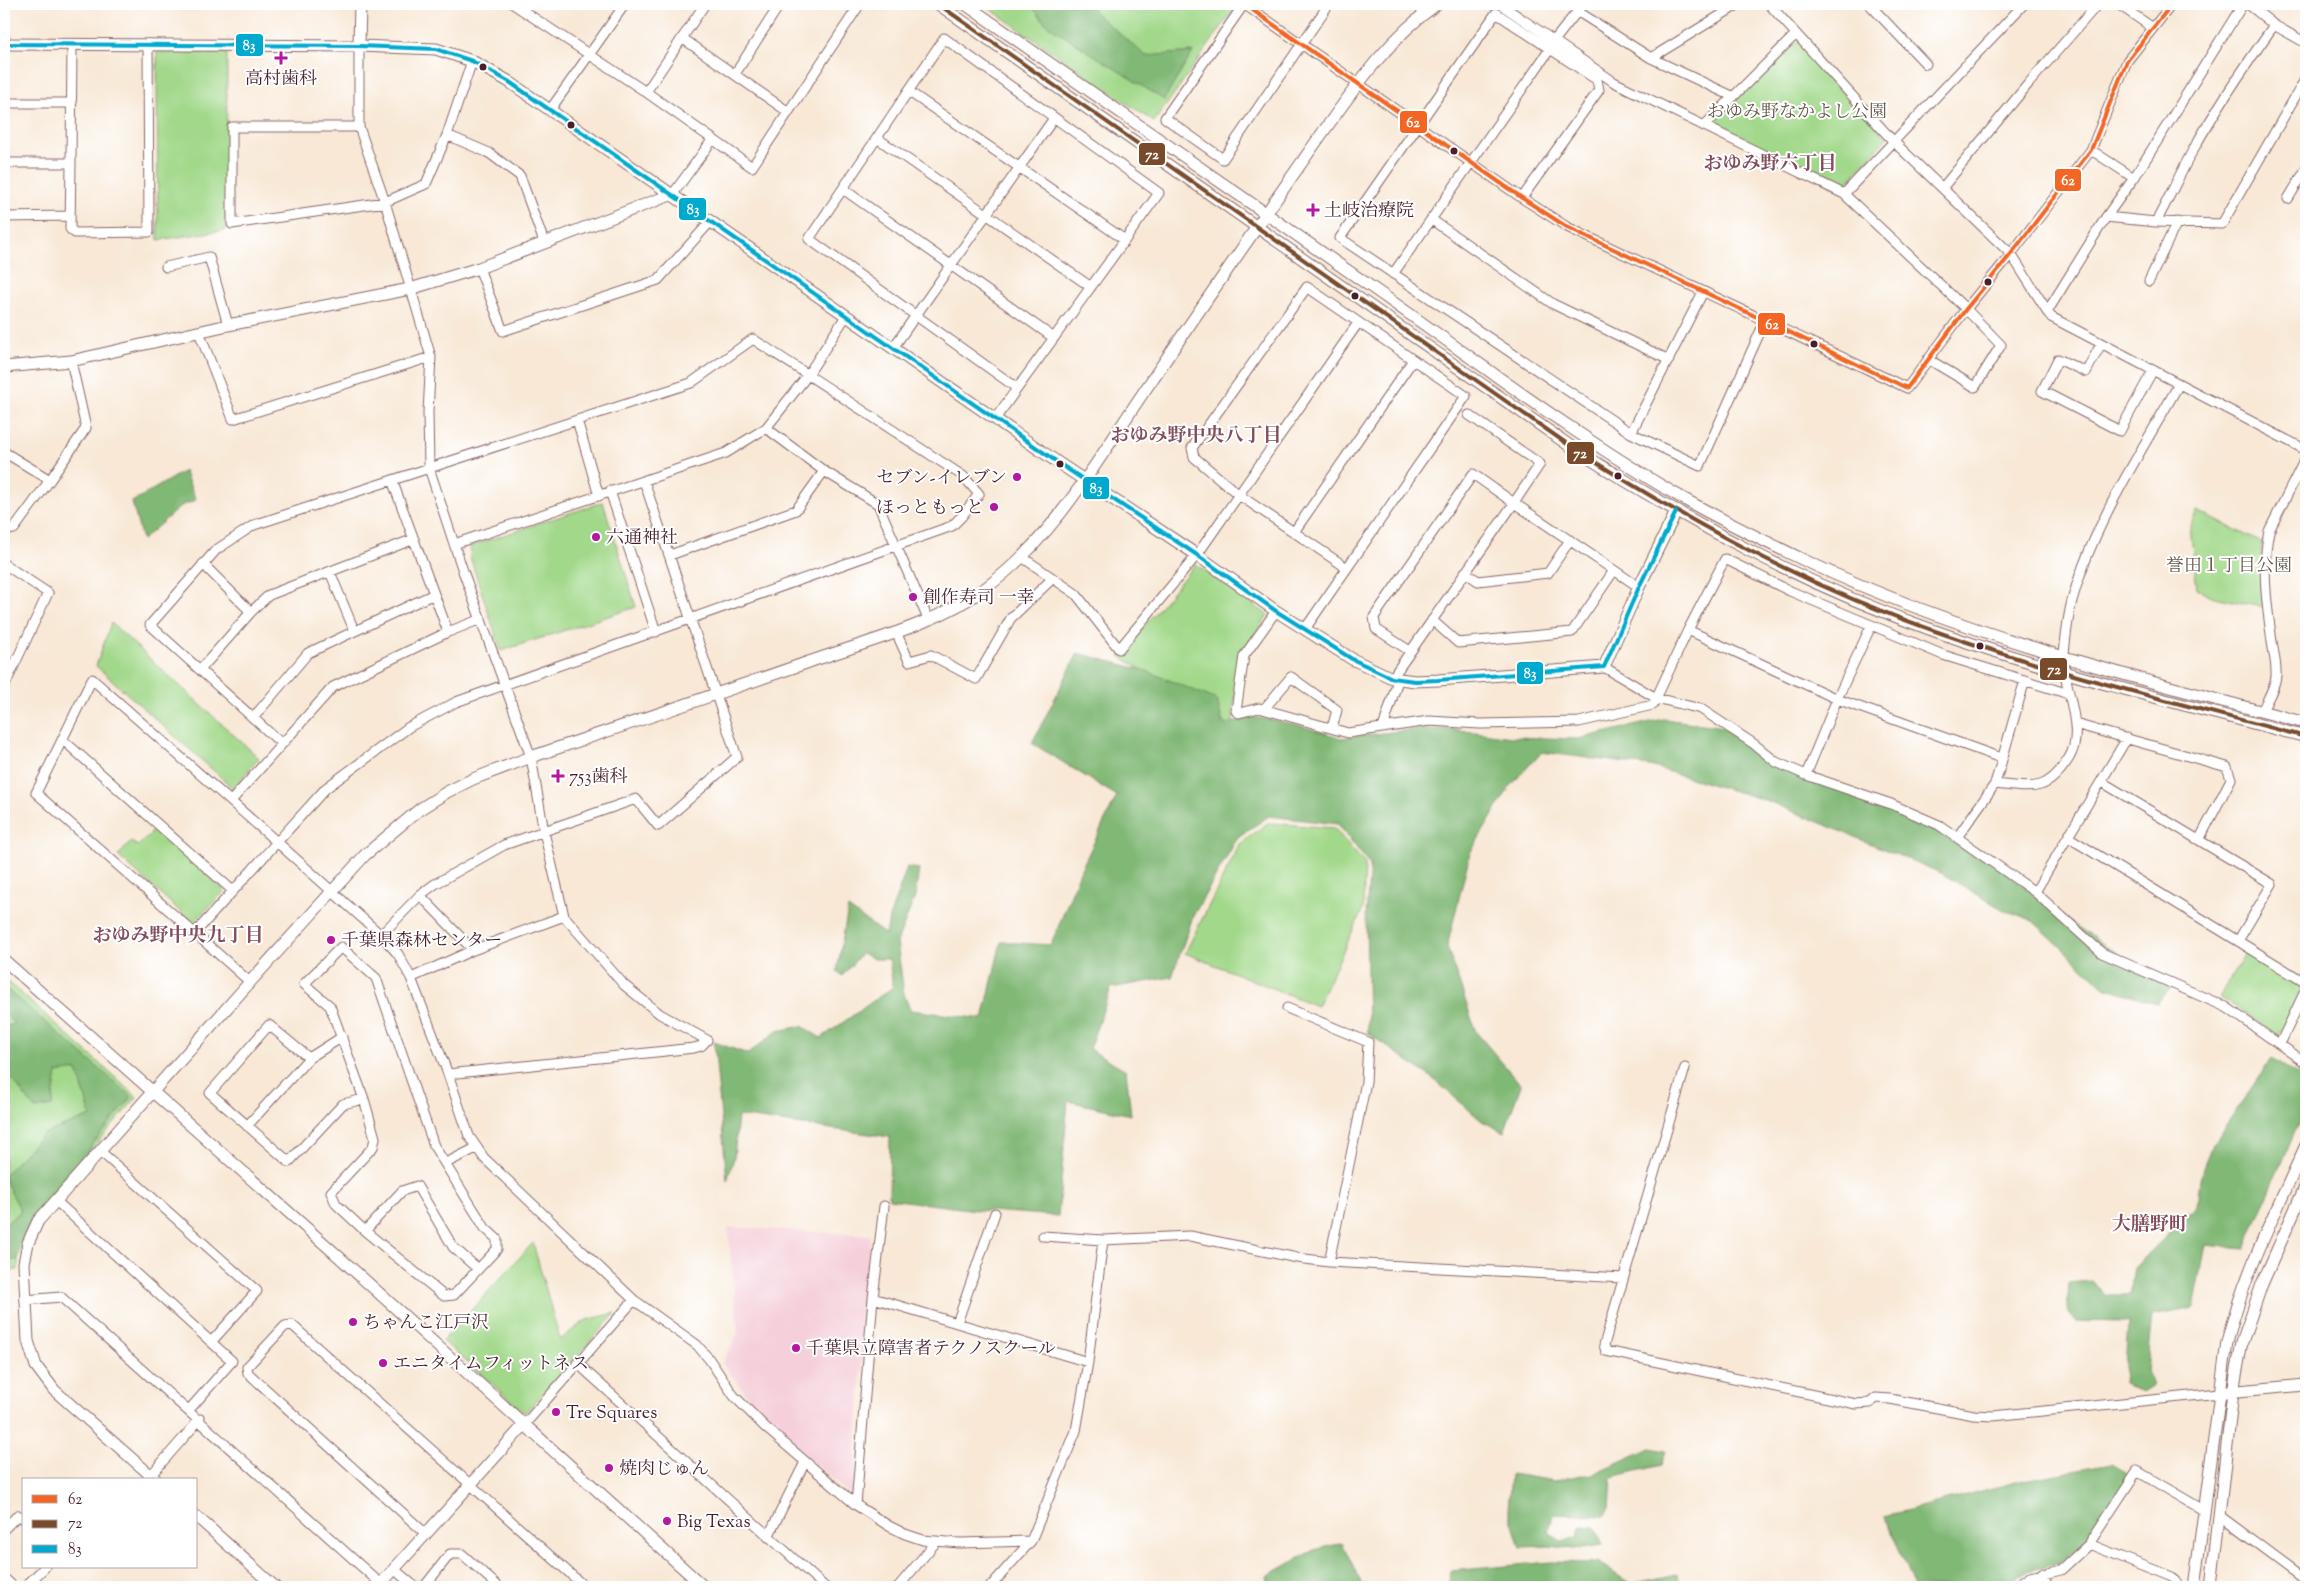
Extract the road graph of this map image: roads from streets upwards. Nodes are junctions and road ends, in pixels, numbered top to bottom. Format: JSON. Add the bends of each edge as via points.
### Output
{"nodes":[{"id":1,"x":360,"y":4,"type":"edge"},
{"id":2,"x":513,"y":4,"type":"edge"},
{"id":3,"x":625,"y":4,"type":"edge"},
{"id":4,"x":704,"y":4,"type":"edge"},
{"id":5,"x":780,"y":4,"type":"edge"},
{"id":6,"x":860,"y":4,"type":"edge"},
{"id":7,"x":938,"y":4,"type":"edge"},
{"id":8,"x":965,"y":4,"type":"edge"},
{"id":9,"x":1244,"y":4,"type":"edge"},
{"id":10,"x":1329,"y":4,"type":"edge"},
{"id":11,"x":1437,"y":4,"type":"edge"},
{"id":12,"x":1500,"y":4,"type":"edge"},
{"id":13,"x":1739,"y":4,"type":"edge"},
{"id":14,"x":1769,"y":4,"type":"edge"},
{"id":15,"x":1869,"y":4,"type":"edge"},
{"id":16,"x":2024,"y":4,"type":"edge"},
{"id":17,"x":2098,"y":4,"type":"edge"},
{"id":18,"x":2118,"y":4,"type":"edge"},
{"id":19,"x":2172,"y":4,"type":"edge"},
{"id":20,"x":2243,"y":4,"type":"edge"},
{"id":21,"x":2248,"y":4,"type":"edge"},
{"id":22,"x":1580,"y":7,"type":"edge"},
{"id":23,"x":2274,"y":25,"type":"junction"},
{"id":24,"x":2153,"y":28,"type":"junction"},
{"id":25,"x":1796,"y":34,"type":"junction"},
{"id":26,"x":682,"y":38,"type":"junction"},
{"id":27,"x":1302,"y":43,"type":"junction"},
{"id":28,"x":2306,"y":43,"type":"edge"},
{"id":29,"x":4,"y":44,"type":"edge"},
{"id":30,"x":72,"y":44,"type":"junction"},
{"id":31,"x":148,"y":44,"type":"junction"},
{"id":32,"x":1552,"y":45,"type":"junction"},
{"id":33,"x":359,"y":46,"type":"junction"},
{"id":34,"x":589,"y":54,"type":"junction"},
{"id":35,"x":1651,"y":58,"type":"junction"},
{"id":36,"x":472,"y":62,"type":"junction"},
{"id":37,"x":1926,"y":64,"type":"dead end"},
{"id":38,"x":735,"y":74,"type":"junction"},
{"id":39,"x":2306,"y":78,"type":"edge"},
{"id":40,"x":1359,"y":83,"type":"junction"},
{"id":41,"x":908,"y":91,"type":"junction"},
{"id":42,"x":646,"y":92,"type":"junction"},
{"id":43,"x":1732,"y":96,"type":"junction"},
{"id":44,"x":4,"y":102,"type":"edge"},
{"id":45,"x":72,"y":103,"type":"junction"},
{"id":46,"x":550,"y":110,"type":"junction"},
{"id":47,"x":787,"y":111,"type":"junction"},
{"id":48,"x":1054,"y":118,"type":"junction"},
{"id":49,"x":1418,"y":126,"type":"junction"},
{"id":50,"x":1704,"y":126,"type":"junction"},
{"id":51,"x":360,"y":127,"type":"junction"},
{"id":52,"x":447,"y":135,"type":"junction"},
{"id":53,"x":877,"y":138,"type":"junction"},
{"id":54,"x":713,"y":139,"type":"junction"},
{"id":55,"x":1893,"y":141,"type":"junction"},
{"id":56,"x":2091,"y":150,"type":"junction"},
{"id":57,"x":71,"y":163,"type":"junction"},
{"id":58,"x":1471,"y":163,"type":"junction"},
{"id":59,"x":4,"y":164,"type":"edge"},
{"id":60,"x":1020,"y":167,"type":"junction"},
{"id":61,"x":2306,"y":169,"type":"edge"},
{"id":62,"x":2134,"y":178,"type":"junction"},
{"id":63,"x":1943,"y":187,"type":"junction"},
{"id":64,"x":843,"y":189,"type":"junction"},
{"id":65,"x":673,"y":194,"type":"junction"},
{"id":66,"x":1844,"y":194,"type":"junction"},
{"id":67,"x":1522,"y":198,"type":"junction"},
{"id":68,"x":2288,"y":199,"type":"dead end"},
{"id":69,"x":385,"y":202,"type":"junction"},
{"id":70,"x":987,"y":214,"type":"junction"},
{"id":71,"x":1265,"y":214,"type":"junction"},
{"id":72,"x":70,"y":216,"type":"junction"},
{"id":73,"x":4,"y":217,"type":"edge"},
{"id":74,"x":2106,"y":217,"type":"junction"},
{"id":75,"x":1432,"y":220,"type":"junction"},
{"id":76,"x":711,"y":221,"type":"junction"},
{"id":77,"x":2156,"y":222,"type":"junction"},
{"id":78,"x":2177,"y":222,"type":"junction"},
{"id":79,"x":1256,"y":227,"type":"junction"},
{"id":80,"x":1125,"y":240,"type":"junction"},
{"id":81,"x":544,"y":242,"type":"junction"},
{"id":82,"x":2012,"y":254,"type":"junction"},
{"id":83,"x":951,"y":266,"type":"junction"},
{"id":84,"x":166,"y":267,"type":"dead end"},
{"id":85,"x":479,"y":268,"type":"junction"},
{"id":86,"x":1393,"y":274,"type":"junction"},
{"id":87,"x":2149,"y":281,"type":"dead end"},
{"id":88,"x":1091,"y":287,"type":"junction"},
{"id":89,"x":410,"y":289,"type":"junction"},
{"id":90,"x":1703,"y":292,"type":"junction"},
{"id":91,"x":1966,"y":309,"type":"junction"},
{"id":92,"x":2047,"y":312,"type":"junction"},
{"id":93,"x":846,"y":316,"type":"junction"},
{"id":94,"x":916,"y":316,"type":"junction"},
{"id":95,"x":1765,"y":321,"type":"junction"},
{"id":96,"x":1358,"y":323,"type":"junction"},
{"id":97,"x":228,"y":325,"type":"junction"},
{"id":98,"x":199,"y":332,"type":"junction"},
{"id":99,"x":1054,"y":338,"type":"junction"},
{"id":100,"x":2102,"y":344,"type":"junction"},
{"id":101,"x":893,"y":348,"type":"junction"},
{"id":102,"x":431,"y":356,"type":"junction"},
{"id":103,"x":1928,"y":359,"type":"junction"},
{"id":104,"x":1413,"y":360,"type":"junction"},
{"id":105,"x":1669,"y":360,"type":"junction"},
{"id":106,"x":71,"y":361,"type":"junction"},
{"id":107,"x":4,"y":367,"type":"edge"},
{"id":108,"x":2152,"y":370,"type":"junction"},
{"id":109,"x":807,"y":376,"type":"junction"},
{"id":110,"x":2179,"y":384,"type":"junction"},
{"id":111,"x":1017,"y":388,"type":"junction"},
{"id":112,"x":1469,"y":415,"type":"dead end"},
{"id":113,"x":995,"y":419,"type":"junction"},
{"id":114,"x":577,"y":420,"type":"junction"},
{"id":115,"x":766,"y":428,"type":"junction"},
{"id":116,"x":1631,"y":432,"type":"junction"},
{"id":117,"x":2306,"y":450,"type":"edge"},
{"id":118,"x":4,"y":452,"type":"edge"},
{"id":119,"x":2306,"y":457,"type":"edge"},
{"id":120,"x":429,"y":468,"type":"junction"},
{"id":121,"x":824,"y":471,"type":"junction"},
{"id":122,"x":50,"y":480,"type":"junction"},
{"id":123,"x":392,"y":480,"type":"junction"},
{"id":124,"x":1084,"y":480,"type":"junction"},
{"id":125,"x":644,"y":481,"type":"junction"},
{"id":126,"x":610,"y":491,"type":"junction"},
{"id":127,"x":1239,"y":495,"type":"junction"},
{"id":128,"x":599,"y":496,"type":"junction"},
{"id":129,"x":1514,"y":503,"type":"junction"},
{"id":130,"x":1676,"y":512,"type":"junction"},
{"id":131,"x":4,"y":530,"type":"edge"},
{"id":132,"x":1294,"y":532,"type":"junction"},
{"id":133,"x":414,"y":539,"type":"junction"},
{"id":134,"x":1570,"y":540,"type":"junction"},
{"id":135,"x":454,"y":544,"type":"junction"},
{"id":136,"x":896,"y":544,"type":"junction"},
{"id":137,"x":1197,"y":555,"type":"junction"},
{"id":138,"x":670,"y":556,"type":"junction"},
{"id":139,"x":1022,"y":557,"type":"junction"},
{"id":140,"x":4,"y":564,"type":"edge"},
{"id":141,"x":203,"y":564,"type":"junction"},
{"id":142,"x":1346,"y":568,"type":"junction"},
{"id":143,"x":330,"y":572,"type":"junction"},
{"id":144,"x":1465,"y":572,"type":"junction"},
{"id":145,"x":1613,"y":572,"type":"junction"},
{"id":146,"x":1052,"y":579,"type":"junction"},
{"id":147,"x":1639,"y":587,"type":"junction"},
{"id":148,"x":434,"y":594,"type":"junction"},
{"id":149,"x":1276,"y":611,"type":"junction"},
{"id":150,"x":251,"y":612,"type":"junction"},
{"id":151,"x":480,"y":619,"type":"junction"},
{"id":152,"x":691,"y":619,"type":"junction"},
{"id":153,"x":928,"y":619,"type":"junction"},
{"id":154,"x":1432,"y":620,"type":"junction"},
{"id":155,"x":1871,"y":626,"type":"junction"},
{"id":156,"x":1305,"y":629,"type":"junction"},
{"id":157,"x":354,"y":630,"type":"junction"},
{"id":158,"x":1688,"y":630,"type":"junction"},
{"id":159,"x":448,"y":632,"type":"junction"},
{"id":160,"x":656,"y":632,"type":"junction"},
{"id":161,"x":896,"y":632,"type":"junction"},
{"id":162,"x":1410,"y":651,"type":"junction"},
{"id":163,"x":2064,"y":656,"type":"junction"},
{"id":164,"x":1604,"y":667,"type":"junction"},
{"id":165,"x":200,"y":670,"type":"junction"},
{"id":166,"x":2065,"y":672,"type":"junction"},
{"id":167,"x":1395,"y":679,"type":"junction"},
{"id":168,"x":2025,"y":680,"type":"junction"},
{"id":169,"x":505,"y":686,"type":"junction"},
{"id":170,"x":4,"y":687,"type":"edge"},
{"id":171,"x":2069,"y":694,"type":"junction"},
{"id":172,"x":716,"y":695,"type":"junction"},
{"id":173,"x":1656,"y":698,"type":"junction"},
{"id":174,"x":1837,"y":699,"type":"junction"},
{"id":175,"x":1264,"y":709,"type":"junction"},
{"id":176,"x":2262,"y":711,"type":"junction"},
{"id":177,"x":253,"y":718,"type":"junction"},
{"id":178,"x":2306,"y":723,"type":"edge"},
{"id":179,"x":2075,"y":724,"type":"junction"},
{"id":180,"x":1332,"y":728,"type":"junction"},
{"id":181,"x":1383,"y":728,"type":"junction"},
{"id":182,"x":2306,"y":737,"type":"edge"},
{"id":183,"x":2127,"y":738,"type":"junction"},
{"id":184,"x":63,"y":740,"type":"junction"},
{"id":185,"x":282,"y":744,"type":"junction"},
{"id":186,"x":531,"y":757,"type":"junction"},
{"id":187,"x":2001,"y":758,"type":"junction"},
{"id":188,"x":1806,"y":775,"type":"junction"},
{"id":189,"x":2102,"y":782,"type":"junction"},
{"id":190,"x":1995,"y":784,"type":"junction"},
{"id":191,"x":231,"y":801,"type":"junction"},
{"id":192,"x":544,"y":832,"type":"junction"},
{"id":193,"x":1958,"y":836,"type":"junction"},
{"id":194,"x":2068,"y":837,"type":"junction"},
{"id":195,"x":2199,"y":840,"type":"junction"},
{"id":196,"x":278,"y":843,"type":"junction"},
{"id":197,"x":233,"y":891,"type":"junction"},
{"id":198,"x":332,"y":891,"type":"junction"},
{"id":199,"x":2035,"y":892,"type":"junction"},
{"id":200,"x":420,"y":895,"type":"junction"},
{"id":201,"x":564,"y":916,"type":"junction"},
{"id":202,"x":195,"y":933,"type":"junction"},
{"id":203,"x":381,"y":935,"type":"junction"},
{"id":204,"x":2238,"y":941,"type":"junction"},
{"id":205,"x":474,"y":950,"type":"junction"},
{"id":206,"x":4,"y":960,"type":"edge"},
{"id":207,"x":411,"y":978,"type":"junction"},
{"id":208,"x":250,"y":982,"type":"junction"},
{"id":209,"x":2306,"y":983,"type":"edge"},
{"id":210,"x":2306,"y":989,"type":"edge"},
{"id":211,"x":1286,"y":1008,"type":"dead end"},
{"id":212,"x":342,"y":1037,"type":"junction"},
{"id":213,"x":2280,"y":1044,"type":"junction"},
{"id":214,"x":309,"y":1058,"type":"junction"},
{"id":215,"x":2306,"y":1063,"type":"edge"},
{"id":216,"x":1685,"y":1068,"type":"dead end"},
{"id":217,"x":448,"y":1074,"type":"junction"},
{"id":218,"x":153,"y":1092,"type":"junction"},
{"id":219,"x":364,"y":1099,"type":"junction"},
{"id":220,"x":247,"y":1126,"type":"junction"},
{"id":221,"x":2306,"y":1145,"type":"edge"},
{"id":222,"x":476,"y":1148,"type":"junction"},
{"id":223,"x":100,"y":1151,"type":"junction"},
{"id":224,"x":446,"y":1163,"type":"junction"},
{"id":225,"x":2306,"y":1185,"type":"edge"},
{"id":226,"x":56,"y":1201,"type":"junction"},
{"id":227,"x":884,"y":1206,"type":"dead end"},
{"id":228,"x":995,"y":1214,"type":"dead end"},
{"id":229,"x":365,"y":1231,"type":"junction"},
{"id":230,"x":1043,"y":1236,"type":"dead end"},
{"id":231,"x":1103,"y":1240,"type":"junction"},
{"id":232,"x":1329,"y":1262,"type":"junction"},
{"id":233,"x":478,"y":1269,"type":"junction"},
{"id":234,"x":1623,"y":1278,"type":"junction"},
{"id":235,"x":873,"y":1298,"type":"junction"},
{"id":236,"x":25,"y":1300,"type":"junction"},
{"id":237,"x":634,"y":1300,"type":"junction"},
{"id":238,"x":957,"y":1323,"type":"junction"},
{"id":239,"x":212,"y":1341,"type":"junction"},
{"id":240,"x":1088,"y":1362,"type":"junction"},
{"id":241,"x":577,"y":1364,"type":"junction"},
{"id":242,"x":2306,"y":1385,"type":"edge"},
{"id":243,"x":2233,"y":1392,"type":"junction"},
{"id":244,"x":2220,"y":1393,"type":"junction"},
{"id":245,"x":189,"y":1410,"type":"junction"},
{"id":246,"x":200,"y":1419,"type":"junction"},
{"id":247,"x":524,"y":1425,"type":"junction"},
{"id":248,"x":805,"y":1462,"type":"junction"},
{"id":249,"x":154,"y":1478,"type":"edge"},
{"id":250,"x":471,"y":1485,"type":"junction"},
{"id":251,"x":856,"y":1505,"type":"junction"},
{"id":252,"x":2205,"y":1511,"type":"junction"},
{"id":253,"x":2220,"y":1516,"type":"junction"},
{"id":254,"x":22,"y":1518,"type":"edge"},
{"id":255,"x":198,"y":1518,"type":"edge"},
{"id":256,"x":4,"y":1529,"type":"edge"},
{"id":257,"x":425,"y":1533,"type":"junction"},
{"id":258,"x":768,"y":1537,"type":"junction"},
{"id":259,"x":1031,"y":1541,"type":"junction"},
{"id":260,"x":936,"y":1542,"type":"junction"},
{"id":261,"x":2089,"y":1544,"type":"junction"},
{"id":262,"x":44,"y":1568,"type":"edge"},
{"id":263,"x":394,"y":1569,"type":"junction"},
{"id":264,"x":2042,"y":1573,"type":"junction"},
{"id":265,"x":4,"y":1578,"type":"edge"},
{"id":266,"x":2306,"y":1580,"type":"edge"},
{"id":267,"x":380,"y":1585,"type":"edge"},
{"id":268,"x":14,"y":1587,"type":"edge"},
{"id":269,"x":26,"y":1587,"type":"edge"},
{"id":270,"x":275,"y":1587,"type":"edge"},
{"id":271,"x":415,"y":1587,"type":"edge"},
{"id":272,"x":424,"y":1587,"type":"edge"},
{"id":273,"x":499,"y":1587,"type":"edge"},
{"id":274,"x":585,"y":1587,"type":"edge"},
{"id":275,"x":704,"y":1587,"type":"edge"},
{"id":276,"x":825,"y":1587,"type":"edge"},
{"id":277,"x":898,"y":1587,"type":"edge"},
{"id":278,"x":990,"y":1587,"type":"edge"},
{"id":279,"x":2015,"y":1587,"type":"edge"},
{"id":280,"x":2049,"y":1587,"type":"edge"},
{"id":281,"x":2176,"y":1587,"type":"edge"},
{"id":282,"x":2194,"y":1587,"type":"edge"},
{"id":283,"x":2211,"y":1587,"type":"edge"}],
"edges":[{"from":1,"to":33,"type":"street"},
{"from":2,"to":34,"type":"street"},
{"from":3,"to":34,"type":"street"},
{"from":4,"to":26,"type":"street"},
{"from":5,"to":38,"type":"street"},
{"from":6,"to":47,"type":"street"},
{"from":7,"to":79,"type":"street"},
{"from":8,"to":71,"type":"street"},
{"from":9,"to":27,"type":"street"},
{"from":9,"to":27,"type":"street","via":[[1165,118],[1223,159]]},
{"from":10,"to":27,"type":"street"},
{"from":11,"to":40,"type":"street","via":[[1391,44]]},
{"from":12,"to":32,"type":"street"},
{"from":13,"to":35,"type":"street"},
{"from":14,"to":25,"type":"street"},
{"from":15,"to":37,"type":"street"},
{"from":16,"to":55,"type":"street"},
{"from":17,"to":63,"type":"street"},
{"from":18,"to":24,"type":"street"},
{"from":19,"to":24,"type":"street"},
{"from":20,"to":62,"type":"street"},
{"from":21,"to":23,"type":"street"},
{"from":22,"to":32,"type":"street"},
{"from":22,"to":35,"type":"street"},
{"from":23,"to":28,"type":"street"},
{"from":23,"to":77,"type":"street","via":[[2230,88],[2192,151]]},
{"from":24,"to":56,"type":"street","via":[[2127,61]]},
{"from":25,"to":43,"type":"street"},
{"from":25,"to":55,"type":"street"},
{"from":26,"to":38,"type":"street"},
{"from":26,"to":42,"type":"street"},
{"from":27,"to":40,"type":"street"},
{"from":29,"to":30,"type":"street"},
{"from":30,"to":31,"type":"street"},
{"from":30,"to":45,"type":"street"},
{"from":31,"to":33,"type":"street"},
{"from":31,"to":72,"type":"street","via":[[149,232],[75,233],[70,229]]},
{"from":32,"to":49,"type":"street","via":[[1496,12]]},
{"from":32,"to":50,"type":"street","via":[[1614,82]]},
{"from":32,"to":58,"type":"street"},
{"from":32,"to":67,"type":"street","via":[[1596,80],[1599,90]]},
{"from":33,"to":36,"type":"street","via":[[436,49]]},
{"from":33,"to":51,"type":"street"},
{"from":34,"to":42,"type":"street"},
{"from":34,"to":46,"type":"street"},
{"from":35,"to":43,"type":"street"},
{"from":36,"to":46,"type":"street","via":[[508,80]]},
{"from":36,"to":52,"type":"street"},
{"from":38,"to":47,"type":"street"},
{"from":39,"to":78,"type":"street","via":[[2222,224]]},
{"from":40,"to":49,"type":"street"},
{"from":40,"to":71,"type":"street"},
{"from":41,"to":48,"type":"street","via":[[944,38]]},
{"from":41,"to":53,"type":"street"},
{"from":41,"to":60,"type":"street"},
{"from":42,"to":54,"type":"street"},
{"from":43,"to":50,"type":"street"},
{"from":44,"to":45,"type":"street"},
{"from":45,"to":57,"type":"street"},
{"from":46,"to":65,"type":"street"},
{"from":47,"to":54,"type":"street","via":[[752,167]]},
{"from":48,"to":60,"type":"street"},
{"from":48,"to":80,"type":"street","via":[[1159,193]]},
{"from":49,"to":58,"type":"street"},
{"from":49,"to":86,"type":"street","via":[[1340,238]]},
{"from":50,"to":66,"type":"street"},
{"from":51,"to":69,"type":"street"},
{"from":51,"to":69,"type":"street","via":[[232,127],[232,224]]},
{"from":52,"to":69,"type":"street","via":[[426,184]]},
{"from":52,"to":81,"type":"street","via":[[489,154],[520,176]]},
{"from":53,"to":64,"type":"street"},
{"from":53,"to":70,"type":"street"},
{"from":54,"to":65,"type":"street"},
{"from":55,"to":63,"type":"street"},
{"from":55,"to":66,"type":"street"},
{"from":56,"to":62,"type":"street"},
{"from":56,"to":82,"type":"street"},
{"from":57,"to":59,"type":"street"},
{"from":57,"to":72,"type":"street"},
{"from":58,"to":67,"type":"street"},
{"from":58,"to":75,"type":"street"},
{"from":60,"to":70,"type":"street"},
{"from":60,"to":80,"type":"street"},
{"from":61,"to":68,"type":"street"},
{"from":62,"to":74,"type":"street"},
{"from":63,"to":82,"type":"street"},
{"from":64,"to":83,"type":"street"},
{"from":64,"to":94,"type":"street","via":[[809,239]]},
{"from":65,"to":76,"type":"street"},
{"from":65,"to":81,"type":"street"},
{"from":66,"to":91,"type":"street"},
{"from":67,"to":90,"type":"street","via":[[1567,227]]},
{"from":69,"to":89,"type":"street"},
{"from":70,"to":83,"type":"street"},
{"from":70,"to":88,"type":"street"},
{"from":71,"to":79,"type":"street"},
{"from":71,"to":163,"type":"street","via":[[1575,429],[1684,498],[1808,562],[1877,592],[1968,627]]},
{"from":72,"to":73,"type":"street"},
{"from":74,"to":77,"type":"street"},
{"from":74,"to":92,"type":"street"},
{"from":75,"to":86,"type":"street"},
{"from":75,"to":105,"type":"street","via":[[1553,304]]},
{"from":76,"to":85,"type":"street","via":[[658,280],[503,331]]},
{"from":76,"to":93,"type":"street"},
{"from":77,"to":78,"type":"street"},
{"from":78,"to":87,"type":"street"},
{"from":79,"to":124,"type":"street"},
{"from":79,"to":130,"type":"street","via":[[1572,448]]},
{"from":80,"to":88,"type":"street"},
{"from":81,"to":85,"type":"street"},
{"from":82,"to":91,"type":"street"},
{"from":82,"to":92,"type":"street"},
{"from":83,"to":94,"type":"street"},
{"from":83,"to":99,"type":"street"},
{"from":84,"to":97,"type":"street","via":[[209,257]]},
{"from":85,"to":89,"type":"street"},
{"from":86,"to":116,"type":"street"},
{"from":88,"to":99,"type":"street"},
{"from":89,"to":97,"type":"street"},
{"from":89,"to":102,"type":"street"},
{"from":90,"to":95,"type":"street"},
{"from":90,"to":105,"type":"street"},
{"from":91,"to":103,"type":"street"},
{"from":91,"to":103,"type":"street","via":[[2001,345],[1975,387]]},
{"from":92,"to":100,"type":"street"},
{"from":93,"to":101,"type":"street"},
{"from":93,"to":109,"type":"street"},
{"from":94,"to":101,"type":"street"},
{"from":94,"to":111,"type":"street"},
{"from":95,"to":103,"type":"street","via":[[1907,388]]},
{"from":95,"to":116,"type":"street","via":[[1700,466]]},
{"from":96,"to":104,"type":"street"},
{"from":96,"to":127,"type":"street"},
{"from":96,"to":127,"type":"street","via":[[1307,286],[1192,448],[1194,457]]},
{"from":97,"to":98,"type":"street"},
{"from":98,"to":102,"type":"street","via":[[233,419]]},
{"from":98,"to":106,"type":"street"},
{"from":99,"to":111,"type":"street"},
{"from":100,"to":108,"type":"street"},
{"from":100,"to":108,"type":"street","via":[[2086,372],[2058,358],[2042,391],[2120,431]]},
{"from":101,"to":113,"type":"street"},
{"from":102,"to":120,"type":"street"},
{"from":104,"to":132,"type":"street"},
{"from":104,"to":142,"type":"street","via":[[1466,396]]},
{"from":105,"to":116,"type":"street"},
{"from":106,"to":107,"type":"street"},
{"from":106,"to":122,"type":"street","via":[[86,428]]},
{"from":108,"to":110,"type":"street"},
{"from":109,"to":114,"type":"street","via":[[753,339],[691,383]]},
{"from":109,"to":115,"type":"street"},
{"from":109,"to":136,"type":"street","via":[[963,476],[979,494],[952,526]]},
{"from":110,"to":117,"type":"street"},
{"from":110,"to":163,"type":"street","via":[[2111,504],[2080,575],[2073,596]]},
{"from":111,"to":113,"type":"street"},
{"from":112,"to":129,"type":"street","via":[[1540,464]]},
{"from":113,"to":124,"type":"street"},
{"from":114,"to":120,"type":"street"},
{"from":114,"to":128,"type":"street"},
{"from":115,"to":121,"type":"street"},
{"from":115,"to":125,"type":"street","via":[[726,453]]},
{"from":118,"to":122,"type":"street"},
{"from":119,"to":176,"type":"street","via":[[2269,531],[2265,555],[2276,675]]},
{"from":120,"to":123,"type":"street"},
{"from":120,"to":135,"type":"street"},
{"from":121,"to":136,"type":"street","via":[[878,504]]},
{"from":121,"to":138,"type":"street","via":[[796,510]]},
{"from":122,"to":131,"type":"street","via":[[14,529]]},
{"from":123,"to":133,"type":"street"},
{"from":123,"to":141,"type":"street","via":[[254,525],[216,550]]},
{"from":124,"to":137,"type":"street"},
{"from":124,"to":139,"type":"street"},
{"from":125,"to":126,"type":"street"},
{"from":125,"to":138,"type":"street"},
{"from":126,"to":128,"type":"street"},
{"from":126,"to":160,"type":"street"},
{"from":127,"to":132,"type":"street"},
{"from":127,"to":137,"type":"street"},
{"from":128,"to":135,"type":"street"},
{"from":129,"to":134,"type":"street"},
{"from":129,"to":144,"type":"street"},
{"from":129,"to":162,"type":"street","via":[[1473,474],[1374,616],[1376,629]]},
{"from":130,"to":147,"type":"street"},
{"from":130,"to":166,"type":"street","via":[[1770,561],[1872,606],[1942,634]]},
{"from":132,"to":142,"type":"street"},
{"from":133,"to":143,"type":"street"},
{"from":133,"to":148,"type":"street"},
{"from":134,"to":144,"type":"street","via":[[1548,574],[1478,581]]},
{"from":134,"to":145,"type":"street"},
{"from":135,"to":151,"type":"street"},
{"from":136,"to":152,"type":"street"},
{"from":136,"to":153,"type":"street"},
{"from":137,"to":146,"type":"street","via":[[1119,649],[1076,594]]},
{"from":137,"to":149,"type":"street"},
{"from":138,"to":152,"type":"street"},
{"from":139,"to":146,"type":"street"},
{"from":139,"to":153,"type":"street","via":[[984,589]]},
{"from":140,"to":170,"type":"street","via":[[48,593]]},
{"from":141,"to":150,"type":"street"},
{"from":141,"to":165,"type":"street","via":[[150,625]]},
{"from":142,"to":156,"type":"street"},
{"from":143,"to":150,"type":"street","via":[[269,595]]},
{"from":143,"to":157,"type":"street"},
{"from":144,"to":154,"type":"street"},
{"from":145,"to":147,"type":"street"},
{"from":145,"to":154,"type":"street","via":[[1572,632],[1458,643]]},
{"from":146,"to":161,"type":"street","via":[[1011,618],[976,679],[931,655],[908,661]]},
{"from":147,"to":164,"type":"street"},
{"from":148,"to":157,"type":"street"},
{"from":148,"to":159,"type":"street"},
{"from":149,"to":156,"type":"street"},
{"from":149,"to":175,"type":"street","via":[[1244,656],[1236,711]]},
{"from":150,"to":165,"type":"street"},
{"from":151,"to":159,"type":"street"},
{"from":151,"to":169,"type":"street"},
{"from":152,"to":160,"type":"street"},
{"from":152,"to":172,"type":"street"},
{"from":153,"to":161,"type":"street"},
{"from":154,"to":162,"type":"street"},
{"from":155,"to":158,"type":"street","via":[[1724,559]]},
{"from":155,"to":168,"type":"street","via":[[1943,655]]},
{"from":155,"to":174,"type":"street"},
{"from":156,"to":167,"type":"street","via":[[1352,659]]},
{"from":157,"to":177,"type":"street","via":[[308,652]]},
{"from":158,"to":173,"type":"street"},
{"from":158,"to":174,"type":"street"},
{"from":159,"to":185,"type":"street","via":[[333,687]]},
{"from":160,"to":169,"type":"street"},
{"from":161,"to":172,"type":"street"},
{"from":162,"to":167,"type":"street"},
{"from":163,"to":166,"type":"street"},
{"from":163,"to":176,"type":"street"},
{"from":164,"to":167,"type":"street","via":[[1447,680]]},
{"from":164,"to":173,"type":"street"},
{"from":165,"to":177,"type":"street"},
{"from":166,"to":171,"type":"street"},
{"from":166,"to":182,"type":"street"},
{"from":167,"to":181,"type":"street"},
{"from":168,"to":171,"type":"street"},
{"from":168,"to":187,"type":"street"},
{"from":169,"to":186,"type":"street"},
{"from":169,"to":196,"type":"street","via":[[456,702],[409,726],[326,788]]},
{"from":171,"to":179,"type":"street"},
{"from":172,"to":186,"type":"street"},
{"from":172,"to":192,"type":"street","via":[[737,757],[658,826],[636,799]]},
{"from":173,"to":181,"type":"street","via":[[1653,705],[1579,722],[1480,724],[1429,721]]},
{"from":173,"to":188,"type":"street","via":[[1702,709],[1776,762]]},
{"from":174,"to":187,"type":"street"},
{"from":174,"to":188,"type":"street"},
{"from":175,"to":180,"type":"street"},
{"from":175,"to":180,"type":"street","via":[[1290,677],[1337,710]]},
{"from":176,"to":178,"type":"street"},
{"from":177,"to":185,"type":"street"},
{"from":179,"to":183,"type":"street"},
{"from":179,"to":190,"type":"street","via":[[2070,756],[2049,783],[2035,786]]},
{"from":180,"to":181,"type":"street","via":[[1348,733]]},
{"from":183,"to":189,"type":"street"},
{"from":183,"to":195,"type":"street","via":[[2227,767],[2230,779]]},
{"from":184,"to":191,"type":"street","via":[[92,679]]},
{"from":184,"to":197,"type":"street"},
{"from":184,"to":202,"type":"street","via":[[36,793]]},
{"from":185,"to":191,"type":"street"},
{"from":186,"to":192,"type":"street"},
{"from":186,"to":198,"type":"street","via":[[473,779],[420,809],[366,855]]},
{"from":187,"to":190,"type":"street"},
{"from":188,"to":193,"type":"street","via":[[1891,804]]},
{"from":189,"to":194,"type":"street"},
{"from":189,"to":195,"type":"street"},
{"from":190,"to":193,"type":"street"},
{"from":191,"to":196,"type":"street"},
{"from":192,"to":200,"type":"street","via":[[504,845]]},
{"from":192,"to":201,"type":"street"},
{"from":193,"to":199,"type":"street"},
{"from":194,"to":199,"type":"street"},
{"from":194,"to":204,"type":"street"},
{"from":195,"to":204,"type":"street","via":[[2272,884]]},
{"from":196,"to":197,"type":"street"},
{"from":196,"to":198,"type":"street"},
{"from":197,"to":202,"type":"street"},
{"from":198,"to":203,"type":"street"},
{"from":198,"to":208,"type":"street"},
{"from":199,"to":213,"type":"street","via":[[2102,953],[2226,1007]]},
{"from":200,"to":203,"type":"street"},
{"from":200,"to":205,"type":"street"},
{"from":201,"to":205,"type":"street"},
{"from":201,"to":217,"type":"street","via":[[624,985],[660,1014],[707,1040],[694,1048]]},
{"from":202,"to":208,"type":"street"},
{"from":203,"to":207,"type":"street","via":[[398,954]]},
{"from":204,"to":209,"type":"street"},
{"from":205,"to":207,"type":"street"},
{"from":206,"to":218,"type":"street"},
{"from":207,"to":217,"type":"street"},
{"from":208,"to":218,"type":"street"},
{"from":210,"to":213,"type":"street"},
{"from":211,"to":232,"type":"street","via":[[1368,1042],[1366,1082]]},
{"from":212,"to":214,"type":"street"},
{"from":212,"to":219,"type":"street"},
{"from":212,"to":224,"type":"street","via":[[330,1006],[304,984],[341,947],[376,978],[434,1146]]},
{"from":213,"to":215,"type":"street"},
{"from":214,"to":220,"type":"street"},
{"from":214,"to":220,"type":"street","via":[[269,1025],[210,1093]]},
{"from":216,"to":234,"type":"street"},
{"from":217,"to":222,"type":"street"},
{"from":218,"to":223,"type":"street"},
{"from":218,"to":247,"type":"street"},
{"from":219,"to":220,"type":"street","via":[[343,1104],[289,1162]]},
{"from":219,"to":229,"type":"street","via":[[375,1138],[373,1147],[332,1192],[336,1204]]},
{"from":221,"to":244,"type":"street","via":[[2236,1306]]},
{"from":222,"to":224,"type":"street"},
{"from":222,"to":237,"type":"street"},
{"from":223,"to":226,"type":"street"},
{"from":223,"to":239,"type":"street","via":[[257,1291]]},
{"from":224,"to":233,"type":"street","via":[[485,1228],[497,1239],[497,1249]]},
{"from":225,"to":243,"type":"street","via":[[2253,1308],[2242,1342]]},
{"from":226,"to":236,"type":"street","via":[[38,1220],[28,1243],[24,1263]]},
{"from":226,"to":239,"type":"street"},
{"from":227,"to":235,"type":"street"},
{"from":228,"to":238,"type":"street"},
{"from":229,"to":233,"type":"street","via":[[444,1296],[454,1295]]},
{"from":229,"to":233,"type":"street","via":[[402,1191],[416,1186],[453,1247]]},
{"from":230,"to":231,"type":"street"},
{"from":231,"to":232,"type":"street","via":[[1190,1236]]},
{"from":231,"to":240,"type":"street"},
{"from":232,"to":234,"type":"street"},
{"from":234,"to":244,"type":"street","via":[[1604,1345],[1606,1351],[1856,1404],[1870,1403],[1876,1398],[1890,1399],[1993,1416]]},
{"from":235,"to":238,"type":"street"},
{"from":235,"to":251,"type":"street"},
{"from":236,"to":245,"type":"street","via":[[61,1297]]},
{"from":236,"to":249,"type":"street","via":[[28,1342],[36,1366],[54,1390]]},
{"from":237,"to":241,"type":"street"},
{"from":237,"to":248,"type":"street","via":[[697,1345],[734,1396]]},
{"from":238,"to":240,"type":"street"},
{"from":239,"to":245,"type":"street","via":[[232,1361]]},
{"from":240,"to":259,"type":"street","via":[[1076,1431]]},
{"from":241,"to":247,"type":"street"},
{"from":241,"to":258,"type":"street"},
{"from":242,"to":243,"type":"street"},
{"from":243,"to":244,"type":"street"},
{"from":243,"to":253,"type":"street"},
{"from":244,"to":252,"type":"street"},
{"from":245,"to":246,"type":"street"},
{"from":246,"to":249,"type":"street"},
{"from":246,"to":267,"type":"street"},
{"from":247,"to":250,"type":"street"},
{"from":247,"to":275,"type":"street"},
{"from":248,"to":251,"type":"street"},
{"from":248,"to":258,"type":"street"},
{"from":250,"to":257,"type":"street"},
{"from":250,"to":257,"type":"street","via":[[292,1325],[285,1326],[248,1367],[248,1373]]},
{"from":250,"to":274,"type":"street"},
{"from":251,"to":260,"type":"street","via":[[905,1534]]},
{"from":252,"to":261,"type":"street","via":[[2137,1471]]},
{"from":252,"to":282,"type":"street"},
{"from":253,"to":266,"type":"street"},
{"from":253,"to":283,"type":"street"},
{"from":254,"to":256,"type":"street","via":[[18,1515]]},
{"from":255,"to":270,"type":"street"},
{"from":257,"to":263,"type":"street"},
{"from":258,"to":276,"type":"street"},
{"from":259,"to":260,"type":"street"},
{"from":259,"to":278,"type":"street"},
{"from":260,"to":277,"type":"street"},
{"from":261,"to":264,"type":"street","via":[[2062,1570]]},
{"from":261,"to":281,"type":"street","via":[[2172,1577],[2176,1580]]},
{"from":262,"to":269,"type":"street"},
{"from":263,"to":267,"type":"street"},
{"from":263,"to":271,"type":"street"},
{"from":264,"to":279,"type":"street"},
{"from":264,"to":280,"type":"street"},
{"from":265,"to":268,"type":"street"},
{"from":272,"to":273,"type":"street","via":[[450,1554],[462,1554]]}]}
